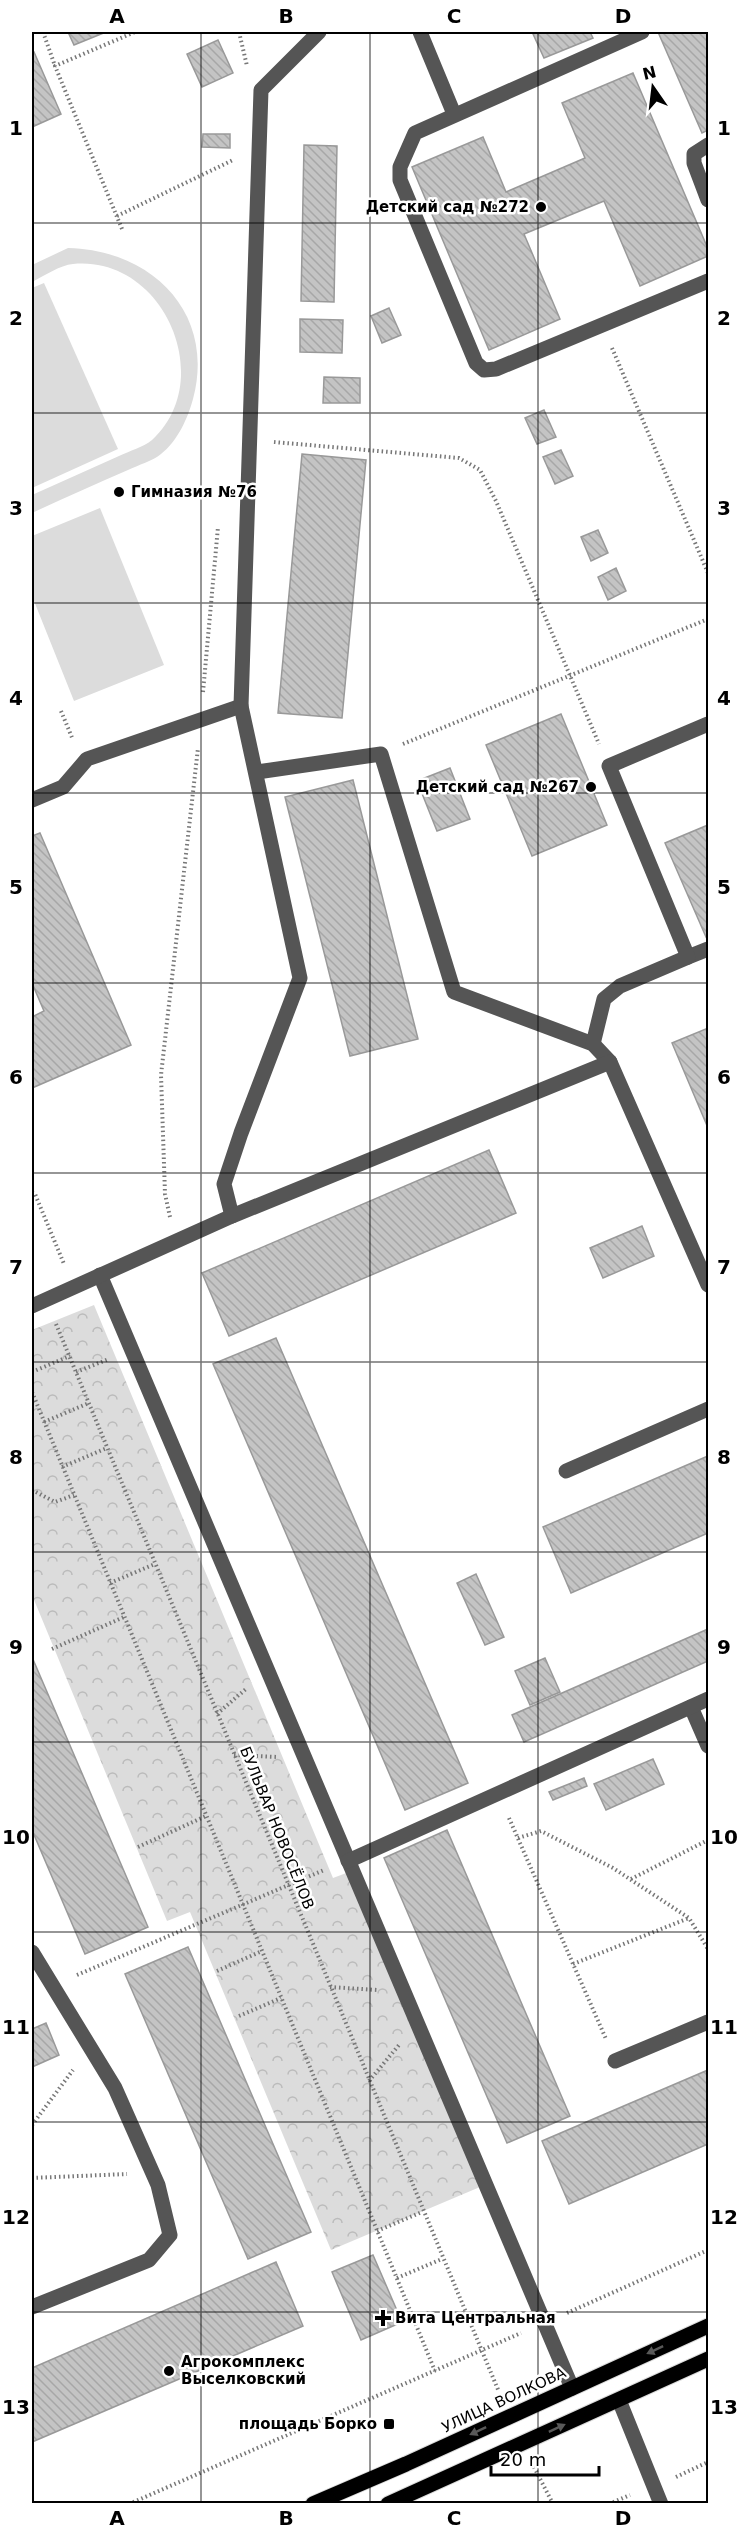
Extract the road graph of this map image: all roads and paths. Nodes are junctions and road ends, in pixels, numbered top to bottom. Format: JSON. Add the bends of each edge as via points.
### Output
{"nodes":[{"id":1,"x":43,"y":32,"type":"edge"},
{"id":2,"x":135,"y":32,"type":"edge"},
{"id":3,"x":239,"y":32,"type":"edge"},
{"id":4,"x":319,"y":32,"type":"edge"},
{"id":5,"x":420,"y":32,"type":"edge"},
{"id":6,"x":642,"y":32,"type":"edge"},
{"id":7,"x":55,"y":66,"type":"junction"},
{"id":8,"x":261,"y":90,"type":"junction"},
{"id":9,"x":454,"y":114,"type":"junction"},
{"id":10,"x":708,"y":145,"type":"edge"},
{"id":11,"x":238,"y":158,"type":"dead end"},
{"id":12,"x":708,"y":200,"type":"edge"},
{"id":13,"x":117,"y":216,"type":"junction"},
{"id":14,"x":122,"y":229,"type":"dead end"},
{"id":15,"x":708,"y":281,"type":"edge"},
{"id":16,"x":603,"y":325,"type":"junction"},
{"id":17,"x":249,"y":440,"type":"junction"},
{"id":18,"x":218,"y":520,"type":"dead end"},
{"id":19,"x":708,"y":573,"type":"edge"},
{"id":20,"x":708,"y":619,"type":"edge"},
{"id":21,"x":569,"y":677,"type":"junction"},
{"id":22,"x":241,"y":706,"type":"junction"},
{"id":23,"x":61,"y":711,"type":"dead end"},
{"id":24,"x":201,"y":720,"type":"junction"},
{"id":25,"x":708,"y":724,"type":"edge"},
{"id":26,"x":77,"y":750,"type":"dead end"},
{"id":27,"x":381,"y":754,"type":"junction"},
{"id":28,"x":609,"y":765,"type":"junction"},
{"id":29,"x":257,"y":772,"type":"junction"},
{"id":30,"x":32,"y":800,"type":"edge"},
{"id":31,"x":708,"y":949,"type":"edge"},
{"id":32,"x":688,"y":957,"type":"junction"},
{"id":33,"x":593,"y":1044,"type":"junction"},
{"id":34,"x":610,"y":1062,"type":"junction"},
{"id":35,"x":32,"y":1192,"type":"edge"},
{"id":36,"x":232,"y":1216,"type":"junction"},
{"id":37,"x":176,"y":1240,"type":"junction"},
{"id":38,"x":100,"y":1275,"type":"junction"},
{"id":39,"x":708,"y":1285,"type":"edge"},
{"id":40,"x":73,"y":1287,"type":"junction"},
{"id":41,"x":32,"y":1306,"type":"edge"},
{"id":42,"x":53,"y":1315,"type":"dead end"},
{"id":43,"x":132,"y":1350,"type":"junction"},
{"id":44,"x":70,"y":1356,"type":"junction"},
{"id":45,"x":32,"y":1372,"type":"edge"},
{"id":46,"x":76,"y":1372,"type":"junction"},
{"id":47,"x":32,"y":1395,"type":"edge"},
{"id":48,"x":89,"y":1403,"type":"junction"},
{"id":49,"x":708,"y":1409,"type":"edge"},
{"id":50,"x":44,"y":1422,"type":"junction"},
{"id":51,"x":107,"y":1448,"type":"junction"},
{"id":52,"x":62,"y":1467,"type":"junction"},
{"id":53,"x":566,"y":1471,"type":"dead end"},
{"id":54,"x":32,"y":1490,"type":"edge"},
{"id":55,"x":74,"y":1495,"type":"junction"},
{"id":56,"x":155,"y":1564,"type":"junction"},
{"id":57,"x":110,"y":1583,"type":"junction"},
{"id":58,"x":124,"y":1617,"type":"junction"},
{"id":59,"x":52,"y":1649,"type":"dead end"},
{"id":60,"x":268,"y":1671,"type":"junction"},
{"id":61,"x":708,"y":1699,"type":"edge"},
{"id":62,"x":691,"y":1707,"type":"junction"},
{"id":63,"x":217,"y":1714,"type":"junction"},
{"id":64,"x":708,"y":1746,"type":"edge"},
{"id":65,"x":234,"y":1755,"type":"junction"},
{"id":66,"x":305,"y":1759,"type":"junction"},
{"id":67,"x":497,"y":1792,"type":"junction"},
{"id":68,"x":206,"y":1816,"type":"junction"},
{"id":69,"x":518,"y":1838,"type":"junction"},
{"id":70,"x":708,"y":1840,"type":"edge"},
{"id":71,"x":138,"y":1847,"type":"dead end"},
{"id":72,"x":348,"y":1860,"type":"junction"},
{"id":73,"x":631,"y":1880,"type":"junction"},
{"id":74,"x":288,"y":1885,"type":"junction"},
{"id":75,"x":242,"y":1904,"type":"junction"},
{"id":76,"x":689,"y":1918,"type":"junction"},
{"id":77,"x":708,"y":1949,"type":"edge"},
{"id":78,"x":262,"y":1951,"type":"junction"},
{"id":79,"x":32,"y":1952,"type":"edge"},
{"id":80,"x":573,"y":1964,"type":"junction"},
{"id":81,"x":217,"y":1971,"type":"dead end"},
{"id":82,"x":51,"y":1986,"type":"junction"},
{"id":83,"x":330,"y":1987,"type":"junction"},
{"id":84,"x":404,"y":1992,"type":"junction"},
{"id":85,"x":281,"y":1998,"type":"junction"},
{"id":86,"x":239,"y":2016,"type":"dead end"},
{"id":87,"x":708,"y":2022,"type":"edge"},
{"id":88,"x":417,"y":2024,"type":"junction"},
{"id":89,"x":90,"y":2048,"type":"junction"},
{"id":90,"x":615,"y":2061,"type":"joint"},
{"id":91,"x":369,"y":2081,"type":"junction"},
{"id":92,"x":32,"y":2125,"type":"edge"},
{"id":93,"x":153,"y":2173,"type":"junction"},
{"id":94,"x":32,"y":2178,"type":"edge"},
{"id":95,"x":422,"y":2212,"type":"junction"},
{"id":96,"x":377,"y":2230,"type":"junction"},
{"id":97,"x":708,"y":2250,"type":"edge"},
{"id":98,"x":442,"y":2259,"type":"junction"},
{"id":99,"x":397,"y":2278,"type":"junction"},
{"id":100,"x":32,"y":2307,"type":"edge"},
{"id":101,"x":544,"y":2324,"type":"junction"},
{"id":102,"x":708,"y":2326,"type":"edge"},
{"id":103,"x":480,"y":2351,"type":"junction"},
{"id":104,"x":708,"y":2359,"type":"edge"},
{"id":105,"x":435,"y":2371,"type":"junction"},
{"id":106,"x":572,"y":2388,"type":"junction"},
{"id":107,"x":619,"y":2400,"type":"junction"},
{"id":108,"x":129,"y":2504,"type":"edge"},
{"id":109,"x":313,"y":2504,"type":"edge"},
{"id":110,"x":388,"y":2504,"type":"edge"},
{"id":111,"x":661,"y":2504,"type":"edge"}],
"edges":[{"from":1,"to":7,"type":"path"},
{"from":2,"to":7,"type":"path"},
{"from":3,"to":8,"type":"path","via":[[248,70]]},
{"from":4,"to":8,"type":"lane"},
{"from":5,"to":9,"type":"lane"},
{"from":6,"to":9,"type":"lane"},
{"from":7,"to":13,"type":"path"},
{"from":8,"to":17,"type":"lane"},
{"from":9,"to":16,"type":"lane","via":[[415,133],[399,173],[476,363],[484,370],[496,369]]},
{"from":10,"to":12,"type":"lane","via":[[694,154],[694,163]]},
{"from":11,"to":13,"type":"path"},
{"from":13,"to":14,"type":"path"},
{"from":15,"to":16,"type":"lane"},
{"from":16,"to":19,"type":"path"},
{"from":17,"to":21,"type":"path","via":[[459,458],[480,470]]},
{"from":17,"to":22,"type":"lane"},
{"from":18,"to":24,"type":"path"},
{"from":20,"to":21,"type":"path"},
{"from":21,"to":27,"type":"path"},
{"from":21,"to":28,"type":"path"},
{"from":22,"to":24,"type":"lane"},
{"from":22,"to":29,"type":"lane"},
{"from":23,"to":26,"type":"path"},
{"from":24,"to":30,"type":"lane","via":[[87,759],[63,787]]},
{"from":24,"to":37,"type":"path","via":[[161,1076],[165,1194]]},
{"from":25,"to":28,"type":"lane"},
{"from":27,"to":29,"type":"lane"},
{"from":27,"to":33,"type":"lane","via":[[454,992]]},
{"from":28,"to":32,"type":"lane"},
{"from":29,"to":36,"type":"lane","via":[[300,978],[224,1184]]},
{"from":31,"to":32,"type":"lane"},
{"from":32,"to":33,"type":"lane","via":[[620,986],[604,999]]},
{"from":33,"to":34,"type":"lane"},
{"from":34,"to":36,"type":"lane"},
{"from":34,"to":39,"type":"lane"},
{"from":35,"to":40,"type":"path"},
{"from":36,"to":37,"type":"lane"},
{"from":37,"to":38,"type":"lane"},
{"from":38,"to":40,"type":"lane"},
{"from":38,"to":43,"type":"lane"},
{"from":40,"to":41,"type":"lane"},
{"from":42,"to":44,"type":"path","name":"БУЛЬВАР НОВОСЁЛОВ"},
{"from":43,"to":46,"type":"path"},
{"from":43,"to":60,"type":"lane"},
{"from":44,"to":45,"type":"path"},
{"from":44,"to":46,"type":"path","name":"БУЛЬВАР НОВОСЁЛОВ"},
{"from":46,"to":48,"type":"path","name":"БУЛЬВАР НОВОСЁЛОВ"},
{"from":47,"to":50,"type":"path"},
{"from":48,"to":50,"type":"path"},
{"from":48,"to":51,"type":"path","name":"БУЛЬВАР НОВОСЁЛОВ"},
{"from":49,"to":53,"type":"lane"},
{"from":50,"to":52,"type":"path"},
{"from":51,"to":52,"type":"path"},
{"from":51,"to":56,"type":"path","name":"БУЛЬВАР НОВОСЁЛОВ"},
{"from":52,"to":55,"type":"path"},
{"from":54,"to":55,"type":"path","via":[[55,1502]]},
{"from":55,"to":57,"type":"path"},
{"from":56,"to":57,"type":"path"},
{"from":56,"to":63,"type":"path","name":"БУЛЬВАР НОВОСЁЛОВ"},
{"from":57,"to":58,"type":"path"},
{"from":58,"to":59,"type":"path"},
{"from":58,"to":68,"type":"path"},
{"from":60,"to":63,"type":"path"},
{"from":60,"to":66,"type":"lane"},
{"from":61,"to":62,"type":"lane"},
{"from":62,"to":64,"type":"lane"},
{"from":62,"to":67,"type":"lane"},
{"from":63,"to":65,"type":"path","name":"БУЛЬВАР НОВОСЁЛОВ"},
{"from":65,"to":66,"type":"path"},
{"from":65,"to":74,"type":"path","name":"БУЛЬВАР НОВОСЁЛОВ"},
{"from":66,"to":72,"type":"lane"},
{"from":67,"to":69,"type":"path"},
{"from":67,"to":72,"type":"lane"},
{"from":68,"to":71,"type":"path"},
{"from":68,"to":75,"type":"path"},
{"from":69,"to":73,"type":"path","via":[[541,1831]]},
{"from":69,"to":80,"type":"path"},
{"from":70,"to":73,"type":"path"},
{"from":72,"to":74,"type":"path"},
{"from":72,"to":84,"type":"lane"},
{"from":73,"to":76,"type":"path"},
{"from":74,"to":75,"type":"path"},
{"from":74,"to":83,"type":"path","name":"БУЛЬВАР НОВОСЁЛОВ"},
{"from":75,"to":78,"type":"path"},
{"from":75,"to":82,"type":"path"},
{"from":76,"to":77,"type":"path"},
{"from":76,"to":80,"type":"path"},
{"from":78,"to":81,"type":"path"},
{"from":78,"to":85,"type":"path"},
{"from":79,"to":82,"type":"lane"},
{"from":80,"to":90,"type":"path"},
{"from":82,"to":89,"type":"lane"},
{"from":83,"to":84,"type":"path"},
{"from":83,"to":91,"type":"path","name":"БУЛЬВАР НОВОСЁЛОВ"},
{"from":84,"to":88,"type":"lane"},
{"from":85,"to":86,"type":"path"},
{"from":85,"to":96,"type":"path"},
{"from":87,"to":90,"type":"lane"},
{"from":88,"to":91,"type":"path"},
{"from":88,"to":101,"type":"lane"},
{"from":89,"to":92,"type":"path"},
{"from":89,"to":93,"type":"lane","via":[[115,2088]]},
{"from":91,"to":95,"type":"path","name":"БУЛЬВАР НОВОСЁЛОВ"},
{"from":93,"to":94,"type":"path"},
{"from":93,"to":100,"type":"lane","via":[[170,2235],[149,2260]]},
{"from":95,"to":96,"type":"path"},
{"from":95,"to":98,"type":"path","name":"БУЛЬВАР НОВОСЁЛОВ"},
{"from":96,"to":99,"type":"path"},
{"from":97,"to":101,"type":"path"},
{"from":98,"to":99,"type":"path"},
{"from":98,"to":103,"type":"path","name":"БУЛЬВАР НОВОСЁЛОВ"},
{"from":99,"to":105,"type":"path"},
{"from":101,"to":103,"type":"path"},
{"from":101,"to":106,"type":"lane"},
{"from":102,"to":106,"type":"main road","name":"УЛИЦА ВОЛКОВА","one_way":true},
{"from":103,"to":105,"type":"path"},
{"from":104,"to":107,"type":"main road"},
{"from":105,"to":108,"type":"path"},
{"from":106,"to":109,"type":"main road","name":"УЛИЦА ВОЛКОВА","one_way":true},
{"from":110,"to":107,"type":"main road","one_way":true},
{"from":107,"to":111,"type":"lane"}]}
